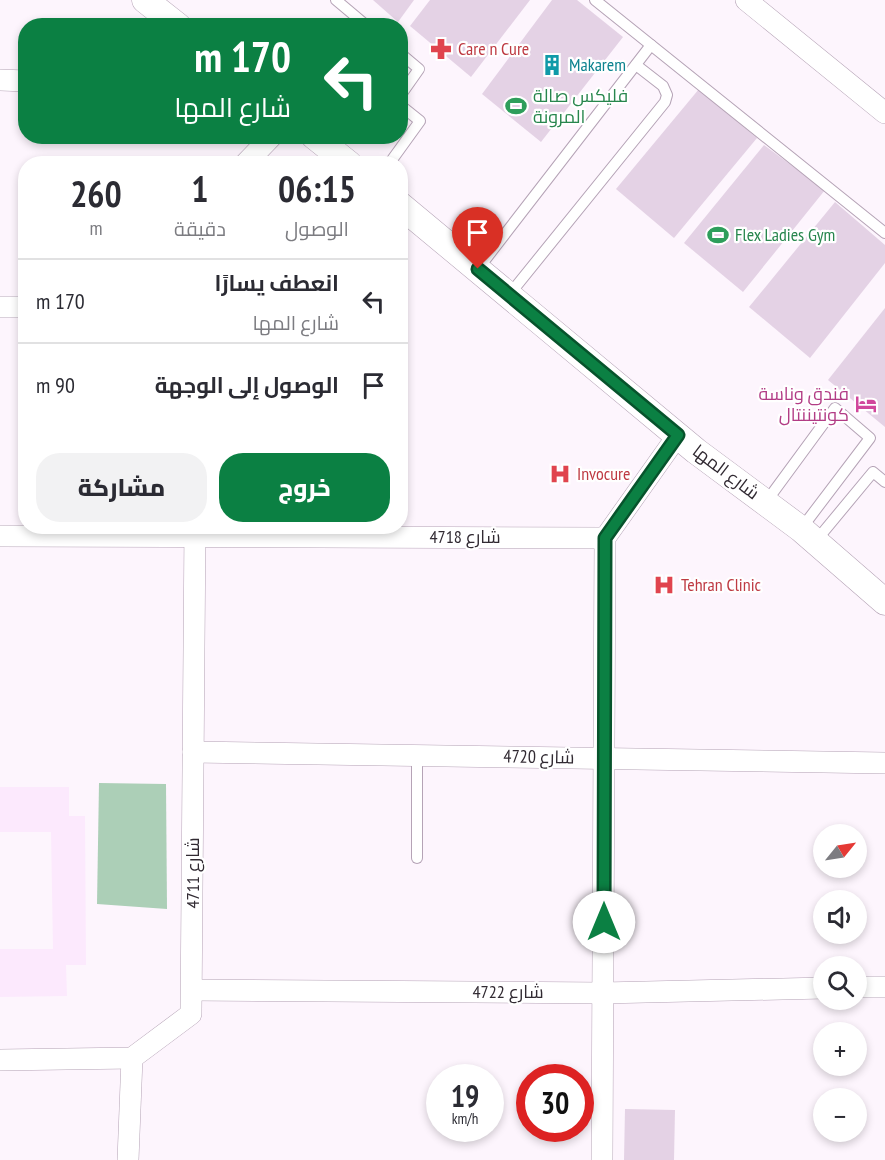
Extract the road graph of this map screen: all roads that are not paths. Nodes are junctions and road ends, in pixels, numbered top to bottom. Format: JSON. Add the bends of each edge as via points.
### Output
{"nodes":[{"id":1,"x":144,"y":0,"type":"edge"},
{"id":2,"x":336,"y":0,"type":"edge"},
{"id":3,"x":596,"y":0,"type":"edge"},
{"id":4,"x":746,"y":0,"type":"edge"},
{"id":5,"x":167,"y":18,"type":"edge"},
{"id":6,"x":357,"y":18,"type":"edge"},
{"id":7,"x":651,"y":45,"type":"junction"},
{"id":8,"x":408,"y":60,"type":"edge"},
{"id":9,"x":636,"y":65,"type":"junction"},
{"id":10,"x":0,"y":80,"type":"edge"},
{"id":11,"x":18,"y":81,"type":"edge"},
{"id":12,"x":408,"y":85,"type":"edge"},
{"id":13,"x":408,"y":112,"type":"edge"},
{"id":14,"x":885,"y":113,"type":"edge"},
{"id":15,"x":408,"y":138,"type":"edge"},
{"id":16,"x":265,"y":144,"type":"edge"},
{"id":17,"x":324,"y":144,"type":"edge"},
{"id":18,"x":253,"y":156,"type":"edge"},
{"id":19,"x":339,"y":156,"type":"edge"},
{"id":20,"x":408,"y":212,"type":"edge"},
{"id":21,"x":885,"y":233,"type":"edge"},
{"id":22,"x":478,"y":269,"type":"junction"},
{"id":23,"x":509,"y":296,"type":"junction"},
{"id":24,"x":0,"y":307,"type":"edge"},
{"id":25,"x":18,"y":307,"type":"edge"},
{"id":26,"x":678,"y":435,"type":"junction"},
{"id":27,"x":885,"y":482,"type":"edge"},
{"id":28,"x":766,"y":502,"type":"junction"},
{"id":29,"x":78,"y":534,"type":"edge"},
{"id":30,"x":195,"y":534,"type":"edge"},
{"id":31,"x":371,"y":534,"type":"edge"},
{"id":32,"x":0,"y":536,"type":"edge"},
{"id":33,"x":808,"y":536,"type":"junction"},
{"id":34,"x":605,"y":538,"type":"junction"},
{"id":35,"x":885,"y":602,"type":"edge"},
{"id":36,"x":194,"y":752,"type":"junction"},
{"id":37,"x":417,"y":756,"type":"junction"},
{"id":38,"x":604,"y":758,"type":"junction"},
{"id":39,"x":885,"y":763,"type":"edge"},
{"id":40,"x":417,"y":858,"type":"dead end"},
{"id":41,"x":867,"y":987,"type":"edge"},
{"id":42,"x":885,"y":987,"type":"edge"},
{"id":43,"x":813,"y":988,"type":"edge"},
{"id":44,"x":192,"y":990,"type":"junction"},
{"id":45,"x":603,"y":993,"type":"junction"},
{"id":46,"x":132,"y":1059,"type":"junction"},
{"id":47,"x":0,"y":1060,"type":"edge"},
{"id":48,"x":128,"y":1160,"type":"edge"},
{"id":49,"x":602,"y":1160,"type":"edge"}],
"edges":[{"from":1,"to":5,"type":"street"},
{"from":2,"to":6,"type":"lane"},
{"from":3,"to":7,"type":"lane"},
{"from":4,"to":14,"type":"street"},
{"from":7,"to":9,"type":"lane"},
{"from":7,"to":21,"type":"lane"},
{"from":8,"to":12,"type":"lane","via":[[419,69]]},
{"from":9,"to":22,"type":"lane"},
{"from":9,"to":23,"type":"lane","via":[[663,87],[665,102]]},
{"from":10,"to":11,"type":"street"},
{"from":13,"to":15,"type":"lane","via":[[420,122]]},
{"from":16,"to":18,"type":"street"},
{"from":17,"to":19,"type":"street"},
{"from":20,"to":22,"type":"street","name":"شارع المها"},
{"from":22,"to":23,"type":"street","name":"شارع المها"},
{"from":23,"to":26,"type":"street","name":"شارع المها"},
{"from":24,"to":25,"type":"street"},
{"from":26,"to":28,"type":"street","name":"شارع المها"},
{"from":26,"to":34,"type":"street"},
{"from":27,"to":33,"type":"lane","via":[[873,472]]},
{"from":28,"to":33,"type":"street","name":"شارع المها"},
{"from":28,"to":33,"type":"lane","via":[[835,408],[870,438]]},
{"from":29,"to":32,"type":"street","name":"4718 شارع"},
{"from":30,"to":36,"type":"street","name":"4711 شارع"},
{"from":31,"to":34,"type":"street","name":"4718 شارع"},
{"from":33,"to":35,"type":"street","name":"شارع المها"},
{"from":34,"to":38,"type":"street"},
{"from":36,"to":37,"type":"street","name":"4720 شارع"},
{"from":36,"to":44,"type":"street","name":"4711 شارع"},
{"from":37,"to":38,"type":"street","name":"4720 شارع"},
{"from":37,"to":40,"type":"lane"},
{"from":38,"to":39,"type":"street","name":"4720 شارع"},
{"from":38,"to":45,"type":"street"},
{"from":41,"to":42,"type":"street"},
{"from":43,"to":45,"type":"street","name":"شارع 4722"},
{"from":44,"to":45,"type":"street","name":"شارع 4722"},
{"from":44,"to":46,"type":"street","name":"4711 شارع","via":[[191,1014]]},
{"from":45,"to":49,"type":"street"},
{"from":46,"to":47,"type":"street"},
{"from":46,"to":48,"type":"street"}]}
